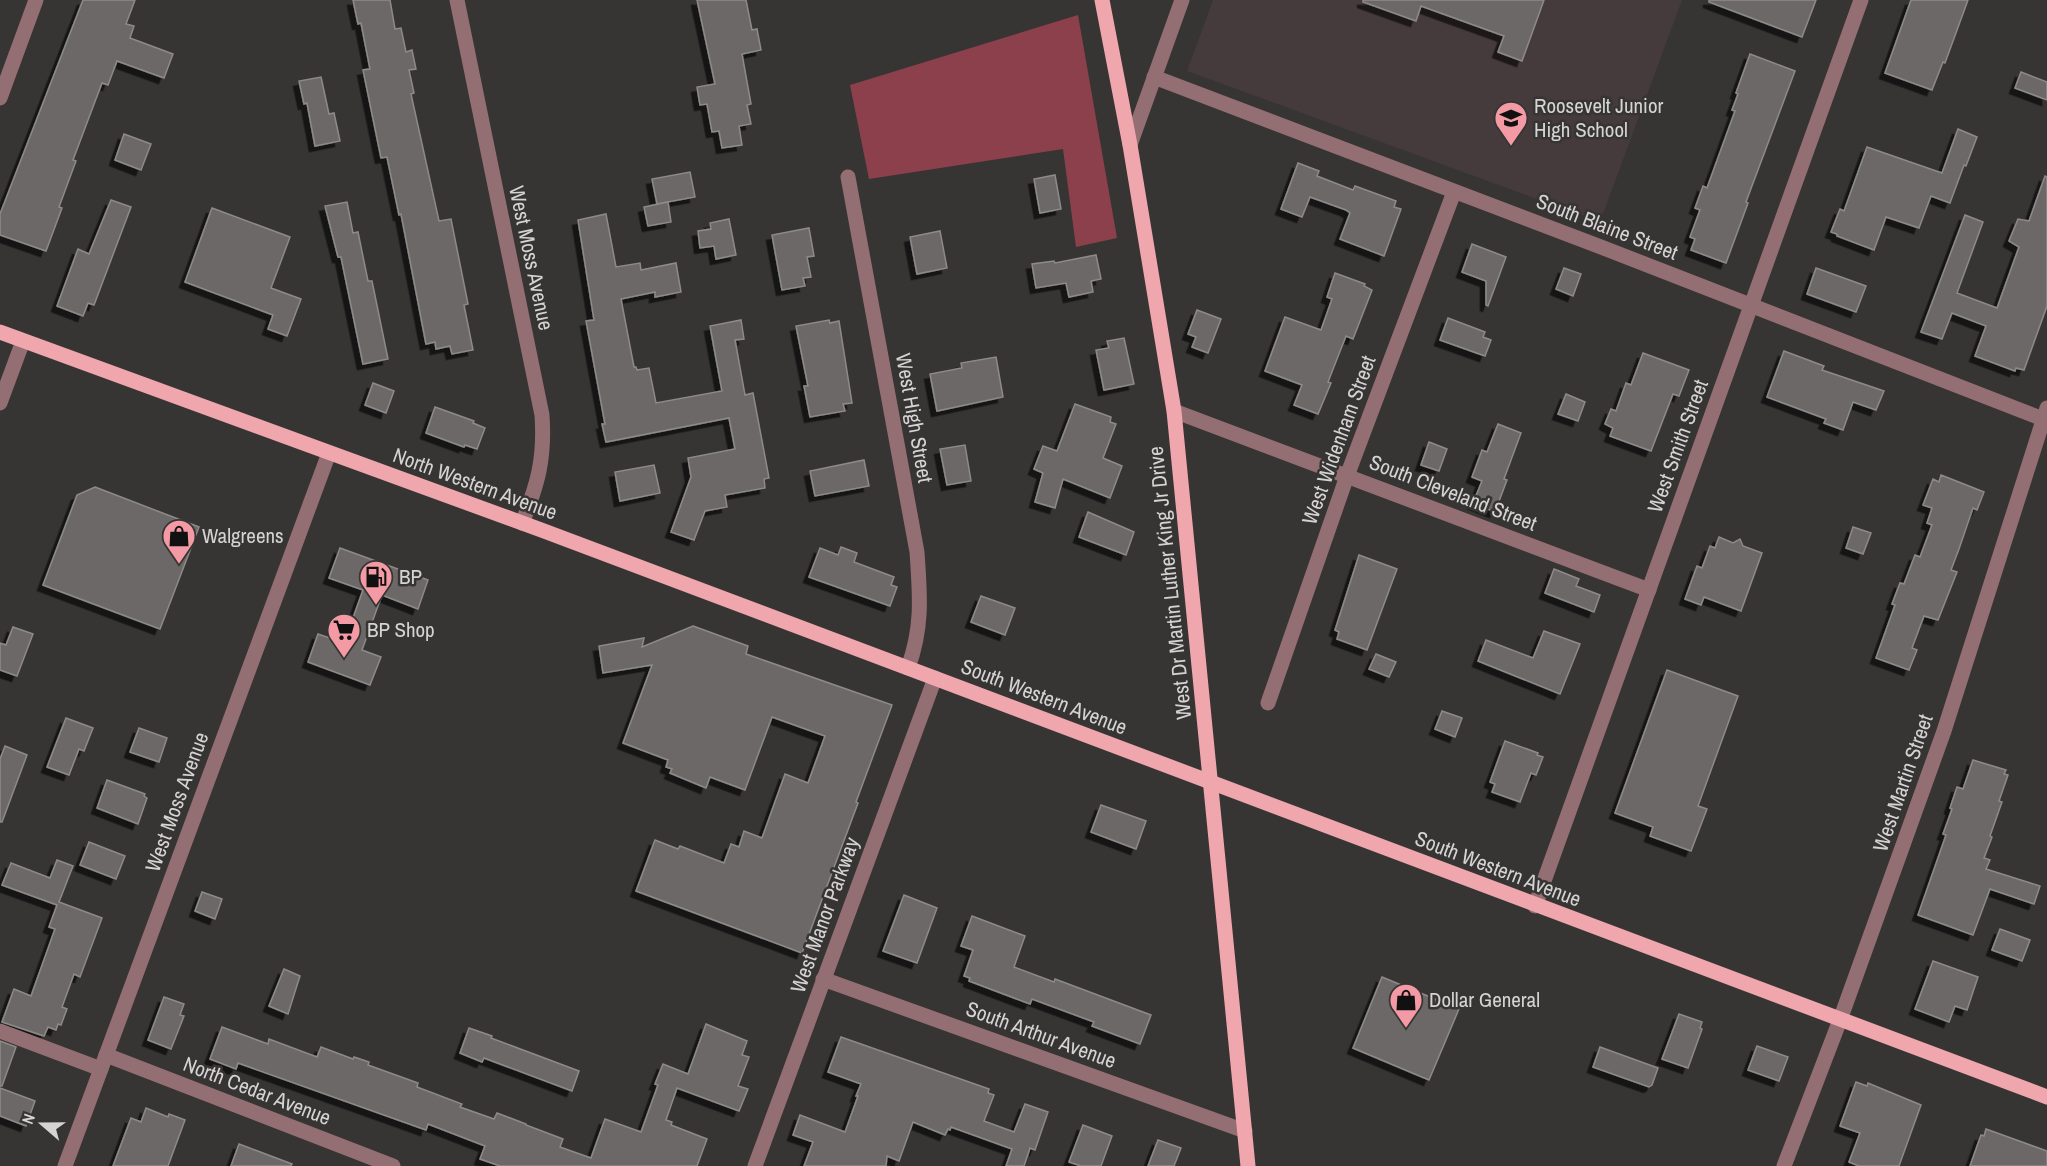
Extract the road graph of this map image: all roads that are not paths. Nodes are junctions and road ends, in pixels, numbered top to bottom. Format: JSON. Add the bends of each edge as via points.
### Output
{"nodes":[{"id":1,"x":36,"y":0,"type":"edge"},
{"id":2,"x":457,"y":0,"type":"edge"},
{"id":3,"x":1102,"y":0,"type":"edge"},
{"id":4,"x":1182,"y":0,"type":"edge"},
{"id":5,"x":1861,"y":0,"type":"edge"},
{"id":6,"x":1154,"y":77,"type":"junction"},
{"id":7,"x":0,"y":98,"type":"edge"},
{"id":8,"x":1130,"y":145,"type":"junction"},
{"id":9,"x":848,"y":177,"type":"dead end"},
{"id":10,"x":1454,"y":192,"type":"junction"},
{"id":11,"x":1750,"y":305,"type":"junction"},
{"id":12,"x":0,"y":332,"type":"edge"},
{"id":13,"x":23,"y":341,"type":"junction"},
{"id":14,"x":0,"y":403,"type":"edge"},
{"id":15,"x":1174,"y":411,"type":"junction"},
{"id":16,"x":2045,"y":414,"type":"edge"},
{"id":17,"x":329,"y":453,"type":"junction"},
{"id":18,"x":1347,"y":476,"type":"junction"},
{"id":19,"x":522,"y":523,"type":"junction"},
{"id":20,"x":1649,"y":590,"type":"junction"},
{"id":21,"x":908,"y":668,"type":"junction"},
{"id":22,"x":935,"y":678,"type":"junction"},
{"id":23,"x":1268,"y":703,"type":"dead end"},
{"id":24,"x":1211,"y":783,"type":"junction"},
{"id":25,"x":1535,"y":906,"type":"junction"},
{"id":26,"x":824,"y":979,"type":"junction"},
{"id":27,"x":1840,"y":1020,"type":"junction"},
{"id":28,"x":0,"y":1030,"type":"edge"},
{"id":29,"x":104,"y":1062,"type":"junction"},
{"id":30,"x":2047,"y":1097,"type":"edge"},
{"id":31,"x":1245,"y":1131,"type":"junction"},
{"id":32,"x":65,"y":1166,"type":"edge"},
{"id":33,"x":393,"y":1166,"type":"edge"},
{"id":34,"x":755,"y":1166,"type":"edge"},
{"id":35,"x":1248,"y":1166,"type":"edge"},
{"id":36,"x":1784,"y":1166,"type":"edge"}],
"edges":[{"from":1,"to":7,"type":"street"},
{"from":2,"to":19,"type":"street","name":"West Moss Avenue","via":[[542,415],[540,470]]},
{"from":3,"to":8,"type":"main road","name":"West Dr Martin Luther King Jr Drive"},
{"from":4,"to":6,"type":"street"},
{"from":5,"to":11,"type":"street","name":"West Smith Street"},
{"from":6,"to":8,"type":"street"},
{"from":6,"to":10,"type":"street","name":"South Blaine Street"},
{"from":8,"to":15,"type":"main road","name":"West Dr Martin Luther King Jr Drive"},
{"from":9,"to":21,"type":"street","name":"West High Street","via":[[917,552],[921,606],[916,646]]},
{"from":10,"to":11,"type":"street","name":"South Blaine Street"},
{"from":10,"to":18,"type":"street","name":"West Widenham Street"},
{"from":11,"to":16,"type":"street","name":"South Blaine Street"},
{"from":11,"to":20,"type":"street","name":"West Smith Street"},
{"from":12,"to":13,"type":"main road","name":"North Western Avenue"},
{"from":13,"to":14,"type":"street"},
{"from":13,"to":17,"type":"main road","name":"North Western Avenue"},
{"from":15,"to":18,"type":"street","name":"South Cleveland Street"},
{"from":15,"to":24,"type":"main road","name":"West Dr Martin Luther King Jr Drive"},
{"from":16,"to":27,"type":"street","name":"West Martin Street","via":[[1944,731]]},
{"from":17,"to":19,"type":"main road","name":"North Western Avenue"},
{"from":17,"to":29,"type":"street","name":"West Moss Avenue"},
{"from":18,"to":20,"type":"street","name":"South Cleveland Street"},
{"from":18,"to":23,"type":"street","name":"West Widenham Street"},
{"from":19,"to":21,"type":"main road","name":"North Western Avenue"},
{"from":20,"to":25,"type":"street","name":"West Smith Street"},
{"from":21,"to":22,"type":"main road","name":"North Western Avenue"},
{"from":22,"to":24,"type":"main road","name":"South Western Avenue"},
{"from":22,"to":26,"type":"street","name":"West Manor Parkway"},
{"from":24,"to":25,"type":"main road","name":"South Western Avenue"},
{"from":24,"to":31,"type":"main road","name":"West Dr Martin Luther King Jr Drive"},
{"from":25,"to":27,"type":"main road","name":"South Western Avenue"},
{"from":26,"to":31,"type":"street","name":"South Arthur Avenue"},
{"from":26,"to":34,"type":"street","name":"West Manor Parkway"},
{"from":27,"to":30,"type":"main road","name":"South Western Avenue"},
{"from":27,"to":36,"type":"street","name":"West Martin Street"},
{"from":28,"to":29,"type":"street","name":"North Cedar Avenue"},
{"from":29,"to":32,"type":"street","name":"West Moss Avenue"},
{"from":29,"to":33,"type":"street","name":"North Cedar Avenue"},
{"from":31,"to":35,"type":"main road","name":"West Dr Martin Luther King Jr Drive"}]}
